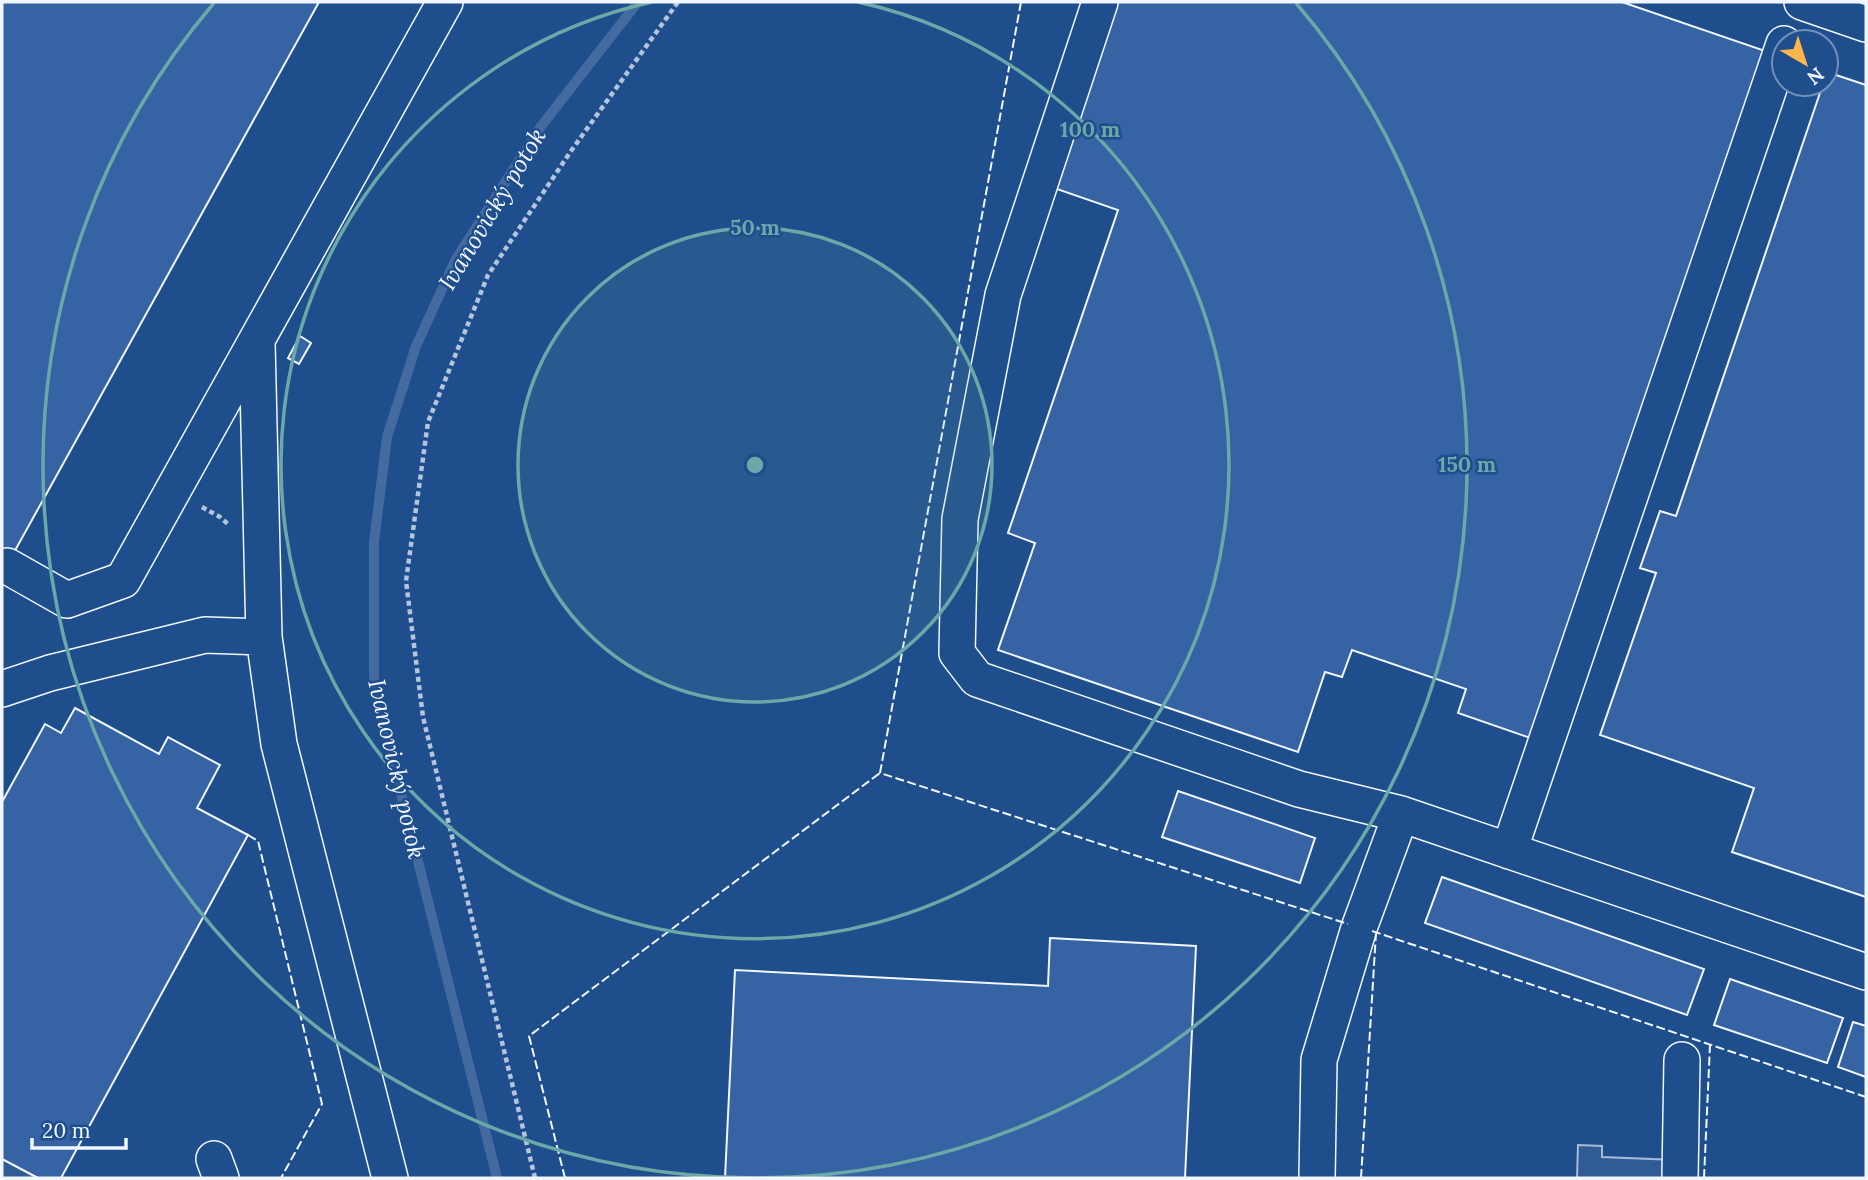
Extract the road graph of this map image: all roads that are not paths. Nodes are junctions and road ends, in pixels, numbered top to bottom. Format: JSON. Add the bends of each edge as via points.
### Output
{"nodes":[{"id":1,"x":445,"y":2,"type":"edge"},
{"id":2,"x":1100,"y":2,"type":"edge"},
{"id":3,"x":1800,"y":2,"type":"edge"},
{"id":4,"x":1866,"y":24,"type":"edge"},
{"id":5,"x":1790,"y":28,"type":"edge"},
{"id":6,"x":1770,"y":84,"type":"edge"},
{"id":7,"x":257,"y":342,"type":"junction"},
{"id":8,"x":7,"y":566,"type":"dead end"},
{"id":9,"x":264,"y":637,"type":"junction"},
{"id":10,"x":2,"y":689,"type":"edge"},
{"id":11,"x":1401,"y":814,"type":"junction"},
{"id":12,"x":1509,"y":851,"type":"junction"},
{"id":13,"x":1866,"y":972,"type":"edge"},
{"id":14,"x":1682,"y":1060,"type":"dead end"},
{"id":15,"x":390,"y":1178,"type":"edge"},
{"id":16,"x":1317,"y":1178,"type":"edge"},
{"id":17,"x":1680,"y":1178,"type":"edge"}],
"edges":[{"from":1,"to":7,"type":"lane"},
{"from":2,"to":11,"type":"lane","via":[[1003,295],[960,519],[957,653],[977,679],[1299,789]]},
{"from":3,"to":4,"type":"lane"},
{"from":3,"to":5,"type":"lane"},
{"from":6,"to":12,"type":"lane"},
{"from":7,"to":8,"type":"lane","via":[[123,580],[67,600]]},
{"from":7,"to":9,"type":"lane"},
{"from":9,"to":10,"type":"lane","via":[[205,635]]},
{"from":9,"to":15,"type":"lane","via":[[279,744]]},
{"from":11,"to":12,"type":"lane"},
{"from":11,"to":16,"type":"lane","via":[[1359,928],[1319,1060]]},
{"from":12,"to":13,"type":"lane"},
{"from":14,"to":17,"type":"lane"}]}
